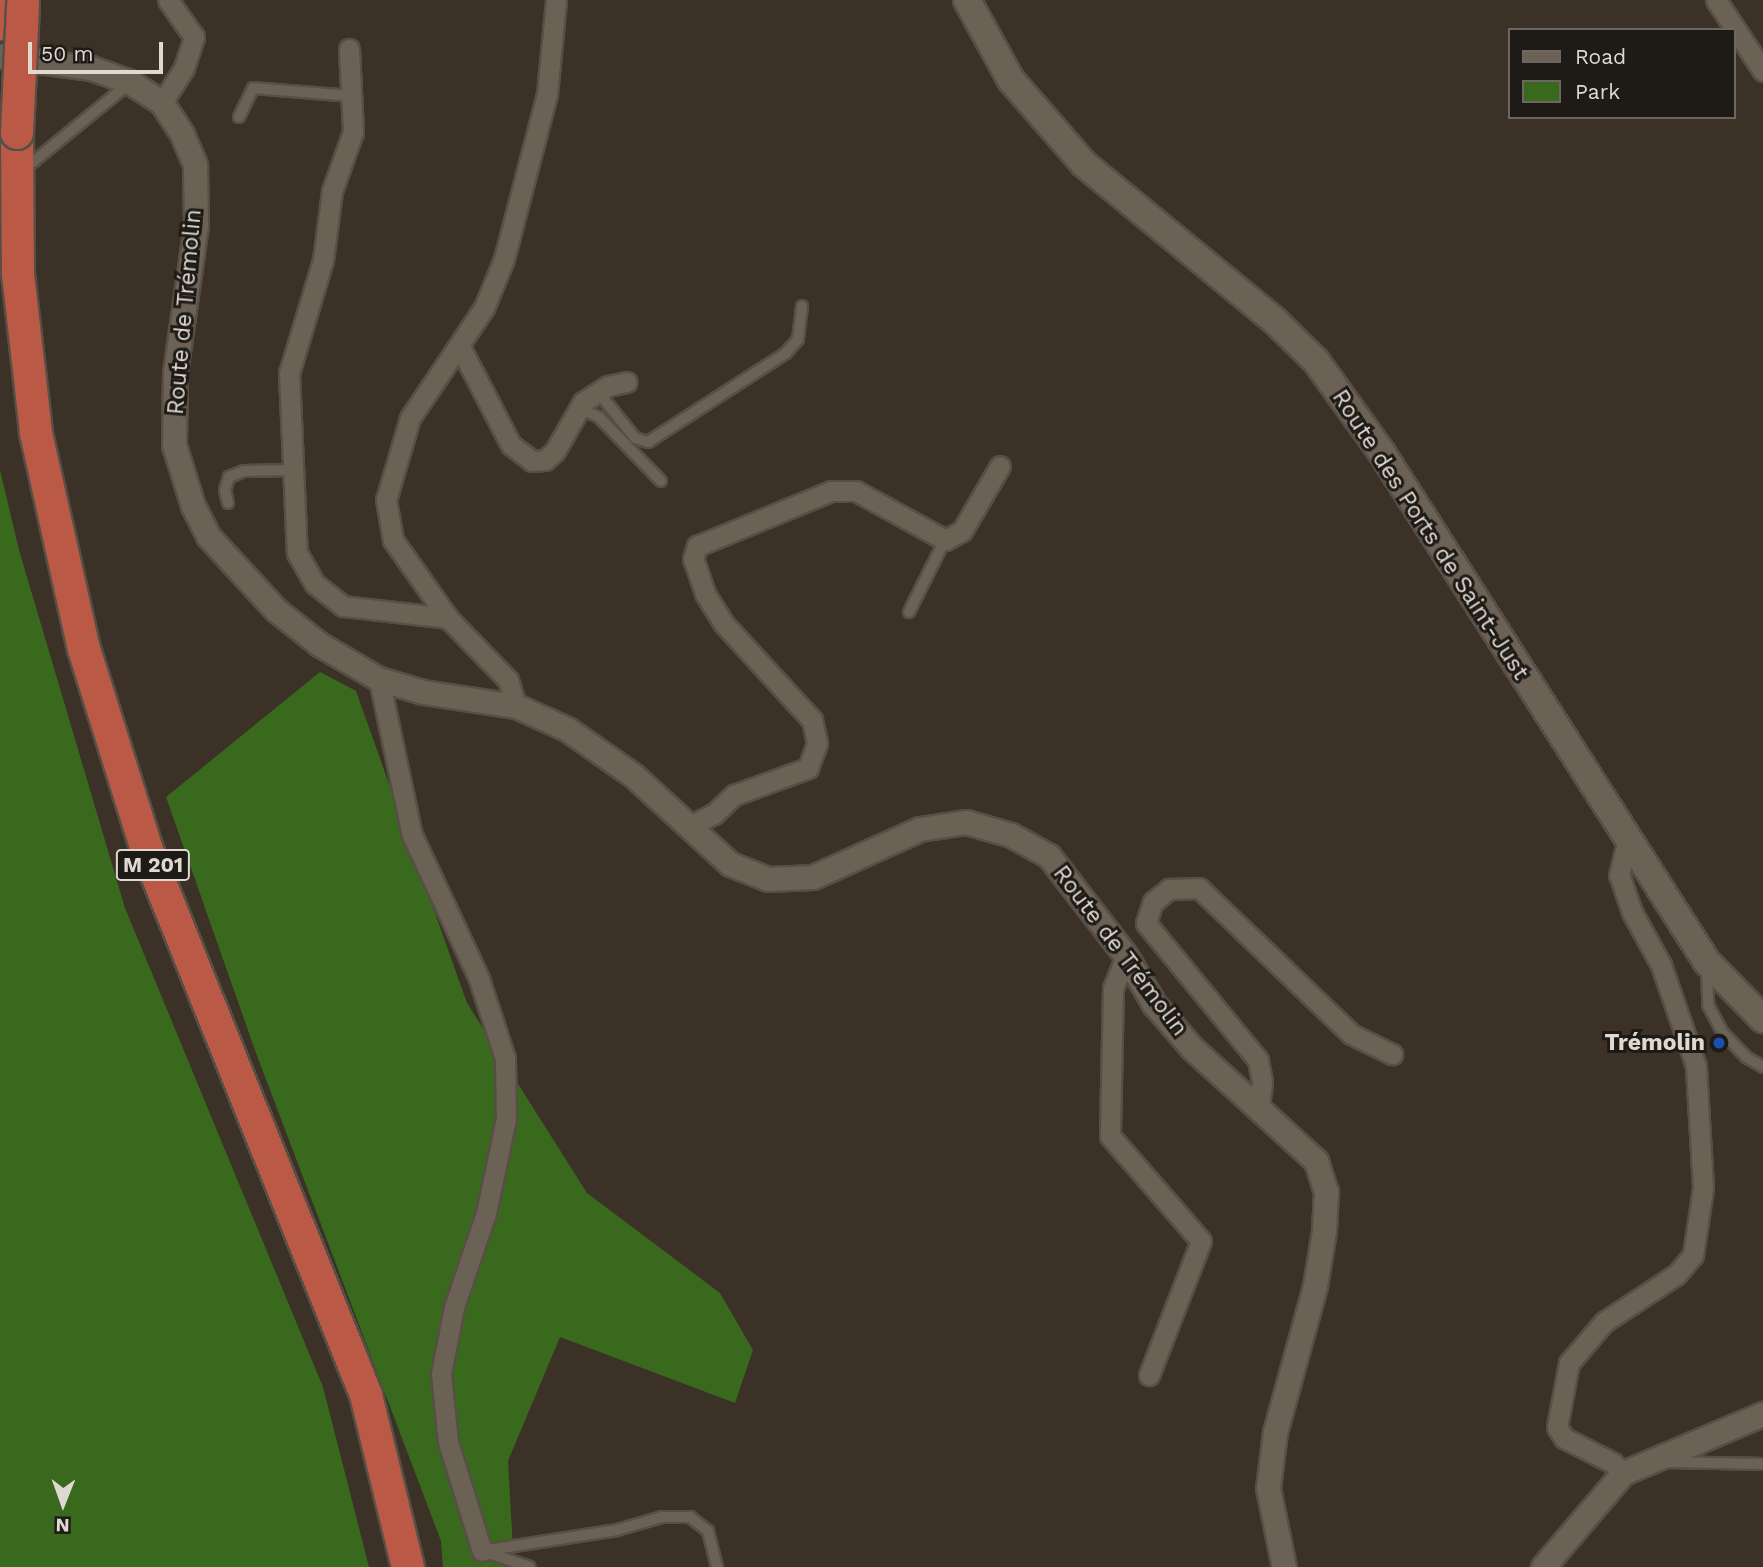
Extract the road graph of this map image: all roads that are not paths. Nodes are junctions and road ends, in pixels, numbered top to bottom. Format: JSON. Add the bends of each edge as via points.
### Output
{"nodes":[{"id":1,"x":168,"y":0,"type":"edge"},
{"id":2,"x":556,"y":0,"type":"edge"},
{"id":3,"x":967,"y":0,"type":"edge"},
{"id":4,"x":1716,"y":0,"type":"edge"},
{"id":5,"x":10,"y":7,"type":"edge"},
{"id":6,"x":1735,"y":28,"type":"edge"},
{"id":7,"x":1735,"y":29,"type":"edge"},
{"id":8,"x":349,"y":49,"type":"dead end"},
{"id":9,"x":0,"y":56,"type":"edge"},
{"id":10,"x":1763,"y":71,"type":"edge"},
{"id":11,"x":130,"y":82,"type":"junction"},
{"id":12,"x":352,"y":96,"type":"junction"},
{"id":13,"x":162,"y":103,"type":"junction"},
{"id":14,"x":239,"y":117,"type":"dead end"},
{"id":15,"x":18,"y":165,"type":"junction"},
{"id":16,"x":0,"y":271,"type":"edge"},
{"id":17,"x":802,"y":306,"type":"dead end"},
{"id":18,"x":460,"y":347,"type":"junction"},
{"id":19,"x":627,"y":382,"type":"dead end"},
{"id":20,"x":598,"y":392,"type":"junction"},
{"id":21,"x":578,"y":408,"type":"junction"},
{"id":22,"x":1000,"y":466,"type":"dead end"},
{"id":23,"x":293,"y":470,"type":"junction"},
{"id":24,"x":661,"y":481,"type":"dead end"},
{"id":25,"x":228,"y":503,"type":"dead end"},
{"id":26,"x":945,"y":540,"type":"junction"},
{"id":27,"x":909,"y":612,"type":"dead end"},
{"id":28,"x":447,"y":618,"type":"junction"},
{"id":29,"x":379,"y":679,"type":"junction"},
{"id":30,"x":516,"y":706,"type":"junction"},
{"id":31,"x":688,"y":827,"type":"junction"},
{"id":32,"x":1628,"y":841,"type":"junction"},
{"id":33,"x":1126,"y":956,"type":"junction"},
{"id":34,"x":1707,"y":962,"type":"junction"},
{"id":35,"x":1763,"y":1019,"type":"edge"},
{"id":36,"x":1392,"y":1054,"type":"dead end"},
{"id":37,"x":1763,"y":1067,"type":"edge"},
{"id":38,"x":1259,"y":1107,"type":"junction"},
{"id":39,"x":1149,"y":1375,"type":"dead end"},
{"id":40,"x":1763,"y":1414,"type":"edge"},
{"id":41,"x":1763,"y":1464,"type":"edge"},
{"id":42,"x":1632,"y":1467,"type":"junction"},
{"id":43,"x":482,"y":1550,"type":"junction"},
{"id":44,"x":390,"y":1567,"type":"edge"},
{"id":45,"x":408,"y":1567,"type":"edge"},
{"id":46,"x":530,"y":1567,"type":"edge"},
{"id":47,"x":717,"y":1567,"type":"edge"},
{"id":48,"x":1284,"y":1567,"type":"edge"},
{"id":49,"x":1543,"y":1567,"type":"edge"}],
"edges":[{"from":1,"to":13,"type":"street","via":[[194,37],[184,68]]},
{"from":2,"to":18,"type":"street","via":[[547,94],[522,205],[484,308]]},
{"from":3,"to":32,"type":"main road","name":"Route des Ports de Saint-Just","via":[[1011,80],[1084,164],[1274,320],[1316,361],[1382,453]]},
{"from":4,"to":6,"type":"street"},
{"from":5,"to":15,"type":"highway","number":"M 201","bridge":true},
{"from":7,"to":10,"type":"street"},
{"from":8,"to":12,"type":"street"},
{"from":9,"to":11,"type":"street","name":"Route de Trémolin","via":[[91,68]]},
{"from":11,"to":13,"type":"street","name":"Route de Trémolin"},
{"from":11,"to":15,"type":"lane","via":[[33,162]]},
{"from":12,"to":14,"type":"lane","via":[[253,88]]},
{"from":12,"to":23,"type":"street","via":[[353,132],[332,191],[323,260],[289,373]]},
{"from":13,"to":29,"type":"street","name":"Route de Trémolin","via":[[195,165],[195,225],[175,373],[174,445],[192,506],[233,568],[275,610],[319,644]]},
{"from":15,"to":45,"type":"highway","number":"M 201","via":[[18,274],[36,433],[84,649],[147,849],[366,1395]]},
{"from":16,"to":44,"type":"highway","number":"M 201","via":[[28,478],[90,735],[190,1013],[344,1391],[368,1466]]},
{"from":17,"to":20,"type":"lane","via":[[798,339],[786,353],[658,438],[648,442],[635,438]]},
{"from":18,"to":21,"type":"street","via":[[512,445],[532,461],[545,460],[555,451]]},
{"from":18,"to":28,"type":"street","via":[[437,373],[410,418],[386,500],[393,540]]},
{"from":19,"to":20,"type":"street"},
{"from":20,"to":21,"type":"street"},
{"from":21,"to":24,"type":"lane","via":[[599,417]]},
{"from":22,"to":26,"type":"street","via":[[962,531]]},
{"from":23,"to":25,"type":"lane","via":[[244,471],[229,477]]},
{"from":23,"to":28,"type":"street","via":[[297,553],[315,584],[343,606]]},
{"from":26,"to":27,"type":"lane"},
{"from":26,"to":31,"type":"street","via":[[856,491],[831,491],[697,546],[693,559],[705,593],[724,624],[812,720],[817,743],[808,768],[734,795],[714,814]]},
{"from":28,"to":30,"type":"street","via":[[508,680]]},
{"from":29,"to":30,"type":"street","name":"Route de Trémolin","via":[[422,692]]},
{"from":29,"to":43,"type":"street","via":[[412,835],[479,979],[505,1058],[506,1119],[486,1213],[454,1307],[441,1374],[448,1442]]},
{"from":30,"to":31,"type":"street","name":"Route de Trémolin","via":[[567,729],[634,776]]},
{"from":31,"to":33,"type":"street","name":"Route de Trémolin","via":[[730,864],[768,879],[813,877],[920,829],[966,822],[1011,835],[1049,856]]},
{"from":32,"to":34,"type":"main road","name":"Route des Ports de Saint-Just"},
{"from":32,"to":42,"type":"street","via":[[1619,875],[1632,912],[1661,965],[1696,1066],[1703,1188],[1693,1255],[1677,1274],[1604,1322],[1569,1363],[1557,1427],[1564,1438]]},
{"from":33,"to":38,"type":"street","name":"Route de Trémolin","via":[[1154,1004],[1192,1048]]},
{"from":33,"to":39,"type":"street","via":[[1113,989],[1110,1136],[1201,1241]]},
{"from":34,"to":35,"type":"main road","name":"Route des Ports de Saint-Just"},
{"from":34,"to":37,"type":"lane","via":[[1708,1005],[1723,1033]]},
{"from":36,"to":38,"type":"street","via":[[1352,1034],[1199,888],[1170,890],[1153,902],[1146,923],[1258,1060],[1262,1080]]},
{"from":38,"to":48,"type":"street","name":"Route de Trémolin","via":[[1316,1161],[1326,1192],[1315,1286],[1275,1433],[1268,1488]]},
{"from":40,"to":42,"type":"street"},
{"from":41,"to":42,"type":"lane"},
{"from":42,"to":49,"type":"street"},
{"from":43,"to":46,"type":"lane"},
{"from":43,"to":47,"type":"lane","via":[[617,1531],[662,1517],[690,1517],[708,1531]]}]}
